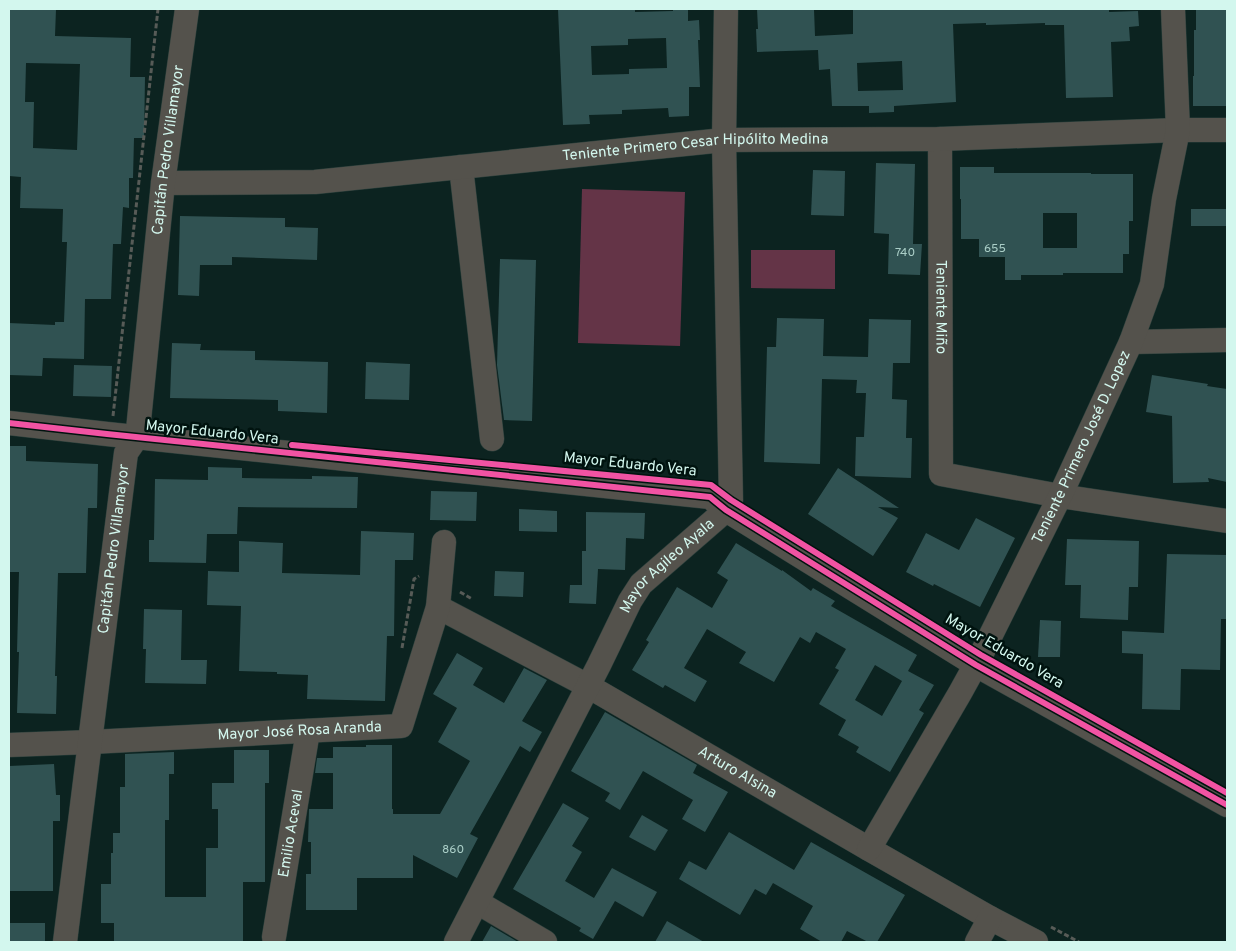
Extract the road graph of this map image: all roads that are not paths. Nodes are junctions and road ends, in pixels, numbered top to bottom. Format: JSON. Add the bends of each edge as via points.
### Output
{"nodes":[{"id":1,"x":187,"y":9,"type":"edge"},
{"id":2,"x":726,"y":9,"type":"edge"},
{"id":3,"x":1173,"y":9,"type":"edge"},
{"id":4,"x":1178,"y":130,"type":"junction"},
{"id":5,"x":1227,"y":130,"type":"edge"},
{"id":6,"x":940,"y":139,"type":"junction"},
{"id":7,"x":724,"y":140,"type":"junction"},
{"id":8,"x":461,"y":167,"type":"junction"},
{"id":9,"x":164,"y":183,"type":"junction"},
{"id":10,"x":1227,"y":340,"type":"edge"},
{"id":11,"x":1131,"y":342,"type":"junction"},
{"id":12,"x":9,"y":422,"type":"edge"},
{"id":13,"x":137,"y":437,"type":"junction"},
{"id":14,"x":492,"y":439,"type":"dead end"},
{"id":15,"x":1060,"y":496,"type":"junction"},
{"id":16,"x":726,"y":510,"type":"junction"},
{"id":17,"x":1227,"y":521,"type":"edge"},
{"id":18,"x":444,"y":542,"type":"dead end"},
{"id":19,"x":438,"y":607,"type":"junction"},
{"id":20,"x":976,"y":665,"type":"junction"},
{"id":21,"x":588,"y":686,"type":"junction"},
{"id":22,"x":308,"y":731,"type":"junction"},
{"id":23,"x":91,"y":742,"type":"junction"},
{"id":24,"x":9,"y":745,"type":"edge"},
{"id":25,"x":1227,"y":805,"type":"edge"},
{"id":26,"x":869,"y":849,"type":"junction"},
{"id":27,"x":477,"y":902,"type":"junction"},
{"id":28,"x":990,"y":918,"type":"junction"},
{"id":29,"x":274,"y":937,"type":"dead end"},
{"id":30,"x":66,"y":942,"type":"edge"},
{"id":31,"x":456,"y":942,"type":"edge"},
{"id":32,"x":546,"y":942,"type":"edge"},
{"id":33,"x":977,"y":942,"type":"edge"},
{"id":34,"x":1036,"y":942,"type":"edge"}],
"edges":[{"from":1,"to":9,"type":"street","name":"Capitán Pedro Villamayor"},
{"from":2,"to":7,"type":"street","name":"Mayor Agileo Ayala"},
{"from":3,"to":4,"type":"street","name":"Teniente Primero José D. Lopez"},
{"from":4,"to":5,"type":"street","name":"Teniente Primero Cesar Hipólito Medina"},
{"from":4,"to":6,"type":"street","name":"Teniente Primero Cesar Hipólito Medina"},
{"from":4,"to":11,"type":"street","name":"Teniente Primero José D. Lopez","via":[[1152,284]]},
{"from":6,"to":7,"type":"street","name":"Teniente Primero Cesar Hipólito Medina"},
{"from":6,"to":15,"type":"street","name":"Teniente Miño","via":[[941,474]]},
{"from":7,"to":8,"type":"street","name":"Teniente Primero Cesar Hipólito Medina"},
{"from":7,"to":16,"type":"street","name":"Mayor Agileo Ayala","via":[[731,500]]},
{"from":8,"to":9,"type":"street","name":"Teniente Primero Cesar Hipólito Medina","via":[[315,182]]},
{"from":8,"to":14,"type":"street"},
{"from":9,"to":13,"type":"street","name":"Capitán Pedro Villamayor"},
{"from":10,"to":11,"type":"street"},
{"from":11,"to":15,"type":"street","name":"Teniente Primero José D. Lopez"},
{"from":12,"to":13,"type":"street","name":"Mayor Eduardo Vera"},
{"from":13,"to":16,"type":"street","name":"Mayor Eduardo Vera","via":[[710,497]]},
{"from":13,"to":23,"type":"street","name":"Capitán Pedro Villamayor","via":[[126,453]]},
{"from":15,"to":17,"type":"street"},
{"from":15,"to":20,"type":"street","name":"Teniente Primero José D. Lopez"},
{"from":16,"to":20,"type":"street","name":"Mayor Eduardo Vera"},
{"from":16,"to":21,"type":"street","name":"Mayor Agileo Ayala","via":[[641,584]]},
{"from":18,"to":19,"type":"street","name":"Mayor José Rosa Aranda"},
{"from":19,"to":21,"type":"street","name":"Arturo Alsina"},
{"from":19,"to":22,"type":"street","name":"Mayor José Rosa Aranda","via":[[401,726]]},
{"from":20,"to":25,"type":"street","name":"Mayor Eduardo Vera"},
{"from":20,"to":26,"type":"street","name":"Teniente Primero José D. Lopez"},
{"from":21,"to":26,"type":"street","name":"Arturo Alsina"},
{"from":21,"to":27,"type":"street","name":"Mayor Agileo Ayala"},
{"from":22,"to":23,"type":"street","name":"Mayor José Rosa Aranda"},
{"from":22,"to":29,"type":"street","name":"Emilio Aceval"},
{"from":23,"to":24,"type":"street","name":"Mayor José Rosa Aranda"},
{"from":23,"to":30,"type":"street","name":"Capitán Pedro Villamayor"},
{"from":26,"to":28,"type":"street","name":"Arturo Alsina"},
{"from":27,"to":31,"type":"street","name":"Mayor Agileo Ayala"},
{"from":27,"to":32,"type":"street"},
{"from":28,"to":33,"type":"street"},
{"from":28,"to":34,"type":"street","name":"Arturo Alsina"}]}
